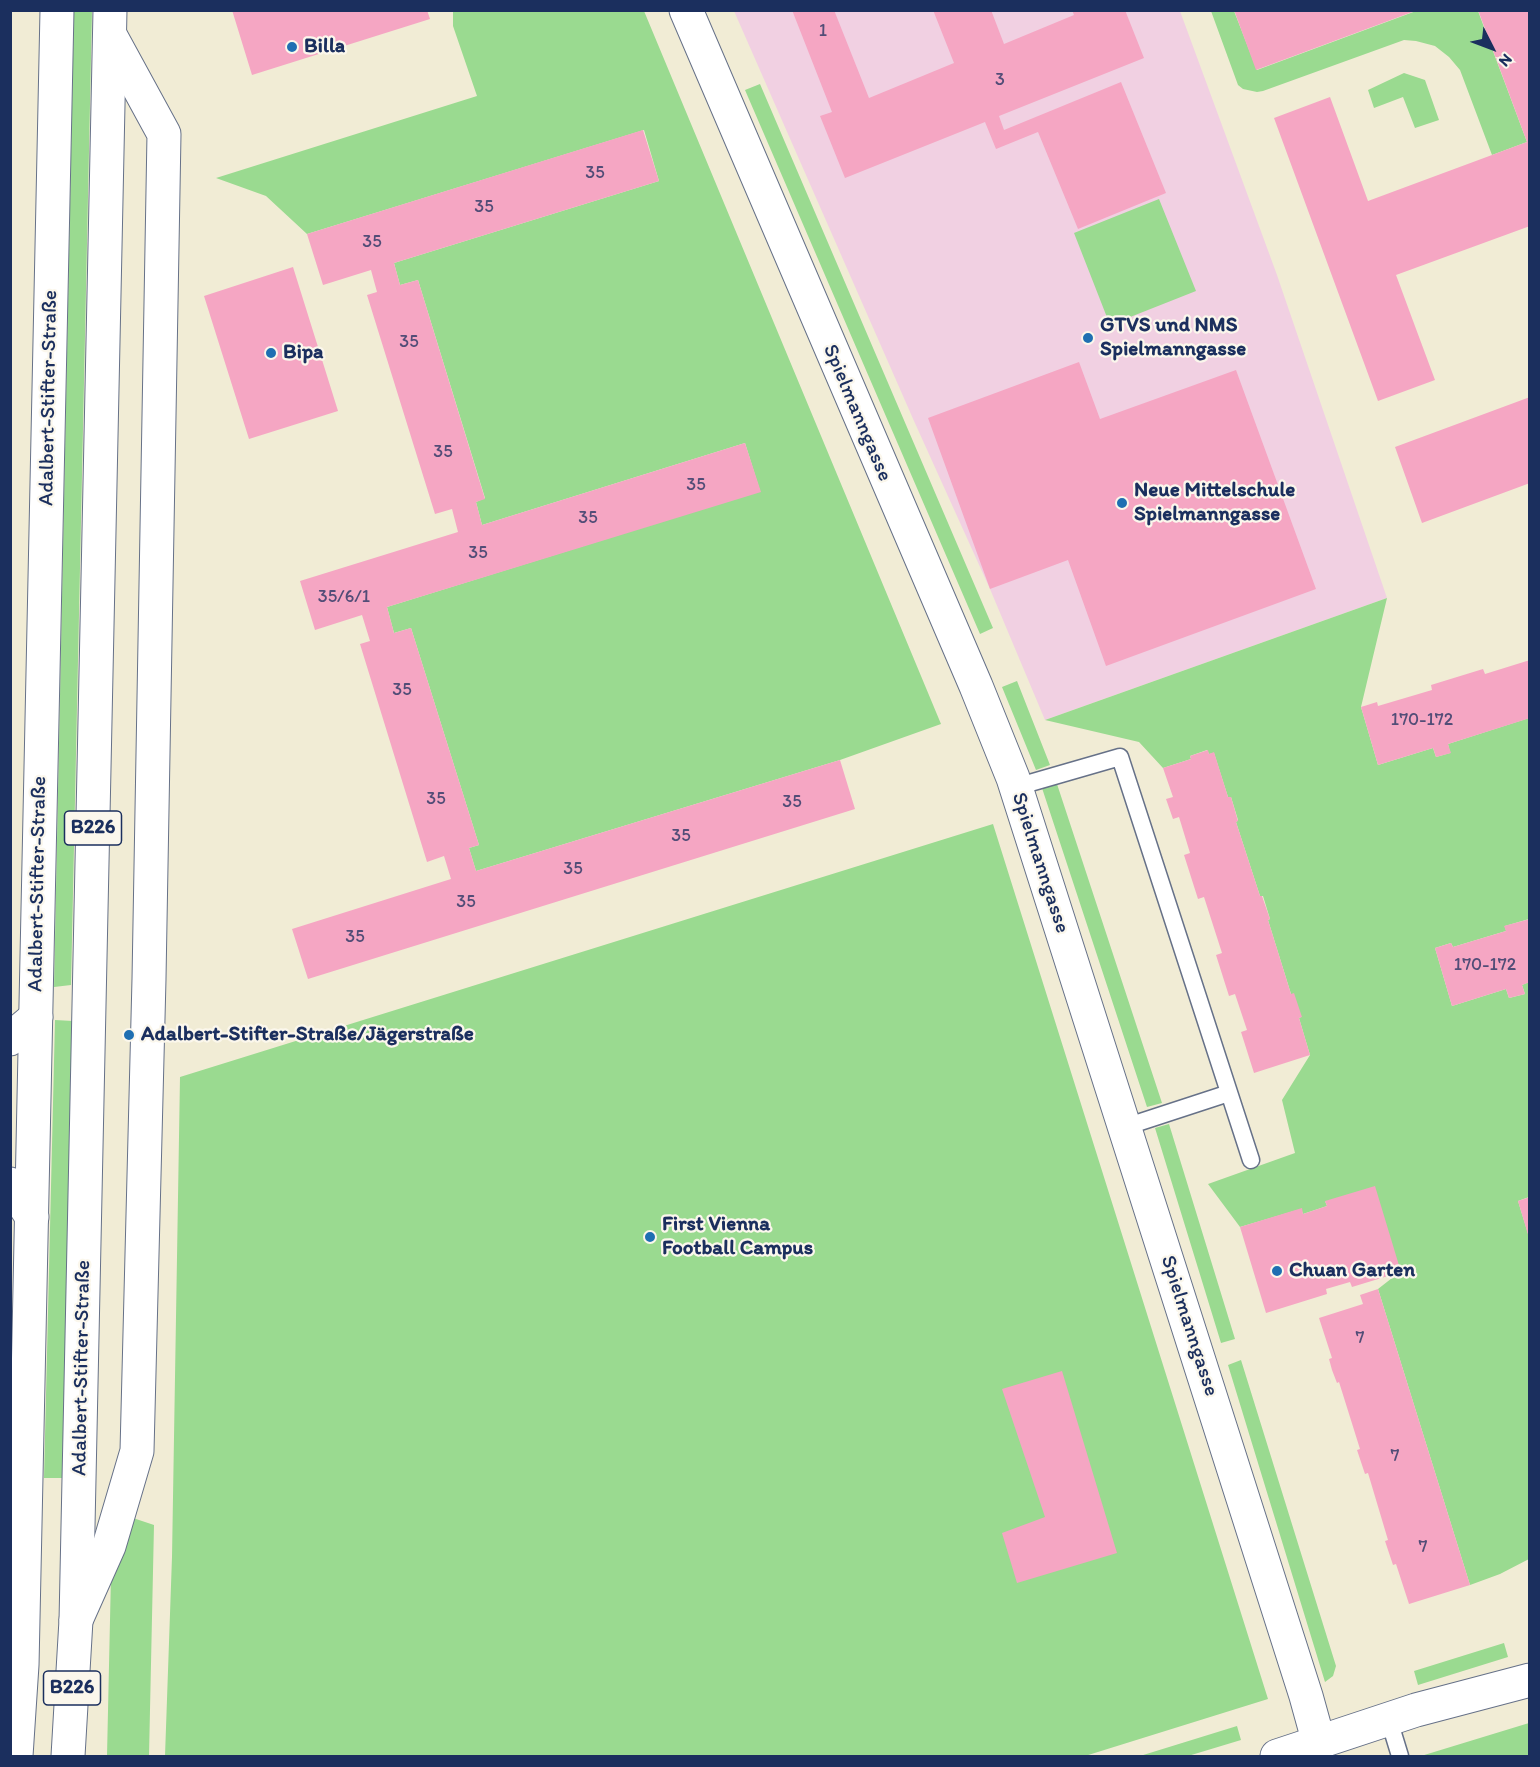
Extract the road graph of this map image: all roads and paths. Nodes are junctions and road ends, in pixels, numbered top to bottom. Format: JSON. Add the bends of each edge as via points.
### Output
{"nodes":[{"id":1,"x":57,"y":10,"type":"edge"},
{"id":2,"x":686,"y":10,"type":"edge"},
{"id":3,"x":110,"y":23,"type":"edge"},
{"id":4,"x":1016,"y":787,"type":"junction"},
{"id":5,"x":36,"y":1017,"type":"junction"},
{"id":6,"x":10,"y":1039,"type":"edge"},
{"id":7,"x":1230,"y":1093,"type":"junction"},
{"id":8,"x":1125,"y":1127,"type":"junction"},
{"id":9,"x":1251,"y":1160,"type":"dead end"},
{"id":10,"x":10,"y":1184,"type":"edge"},
{"id":11,"x":32,"y":1216,"type":"junction"},
{"id":12,"x":19,"y":1405,"type":"edge"},
{"id":13,"x":76,"y":1620,"type":"junction"},
{"id":14,"x":1530,"y":1680,"type":"edge"},
{"id":15,"x":1389,"y":1720,"type":"junction"},
{"id":16,"x":1319,"y":1743,"type":"junction"},
{"id":17,"x":16,"y":1756,"type":"edge"},
{"id":18,"x":68,"y":1756,"type":"edge"},
{"id":19,"x":1277,"y":1756,"type":"edge"},
{"id":20,"x":1400,"y":1756,"type":"edge"}],
"edges":[{"from":1,"to":5,"type":"main road","name":"Adalbert-Stifter-Straße","number":"B226"},
{"from":2,"to":4,"type":"main road","name":"Spielmanngasse"},
{"from":3,"to":13,"type":"main road","name":"Adalbert-Stifter-Straße","number":"B226"},
{"from":3,"to":13,"type":"main road","name":"Adalbert-Stifter-Straße","via":[[164,134],[149,979],[137,1451],[109,1546]]},
{"from":4,"to":7,"type":"lane","via":[[1120,757]]},
{"from":4,"to":8,"type":"main road","name":"Spielmanngasse"},
{"from":5,"to":6,"type":"main road"},
{"from":5,"to":11,"type":"main road","name":"Adalbert-Stifter-Straße","number":"B226"},
{"from":7,"to":8,"type":"lane"},
{"from":7,"to":9,"type":"lane"},
{"from":8,"to":16,"type":"main road","name":"Spielmanngasse"},
{"from":10,"to":11,"type":"main road"},
{"from":11,"to":12,"type":"main road","name":"Adalbert-Stifter-Straße","number":"B226"},
{"from":12,"to":17,"type":"main road","name":"Adalbert-Stifter-Straße","number":"B226","via":[[22,1665]]},
{"from":13,"to":18,"type":"main road","name":"Adalbert-Stifter-Straße","number":"B226"},
{"from":14,"to":15,"type":"main road"},
{"from":15,"to":16,"type":"main road"},
{"from":15,"to":20,"type":"lane"},
{"from":16,"to":19,"type":"main road"}]}
